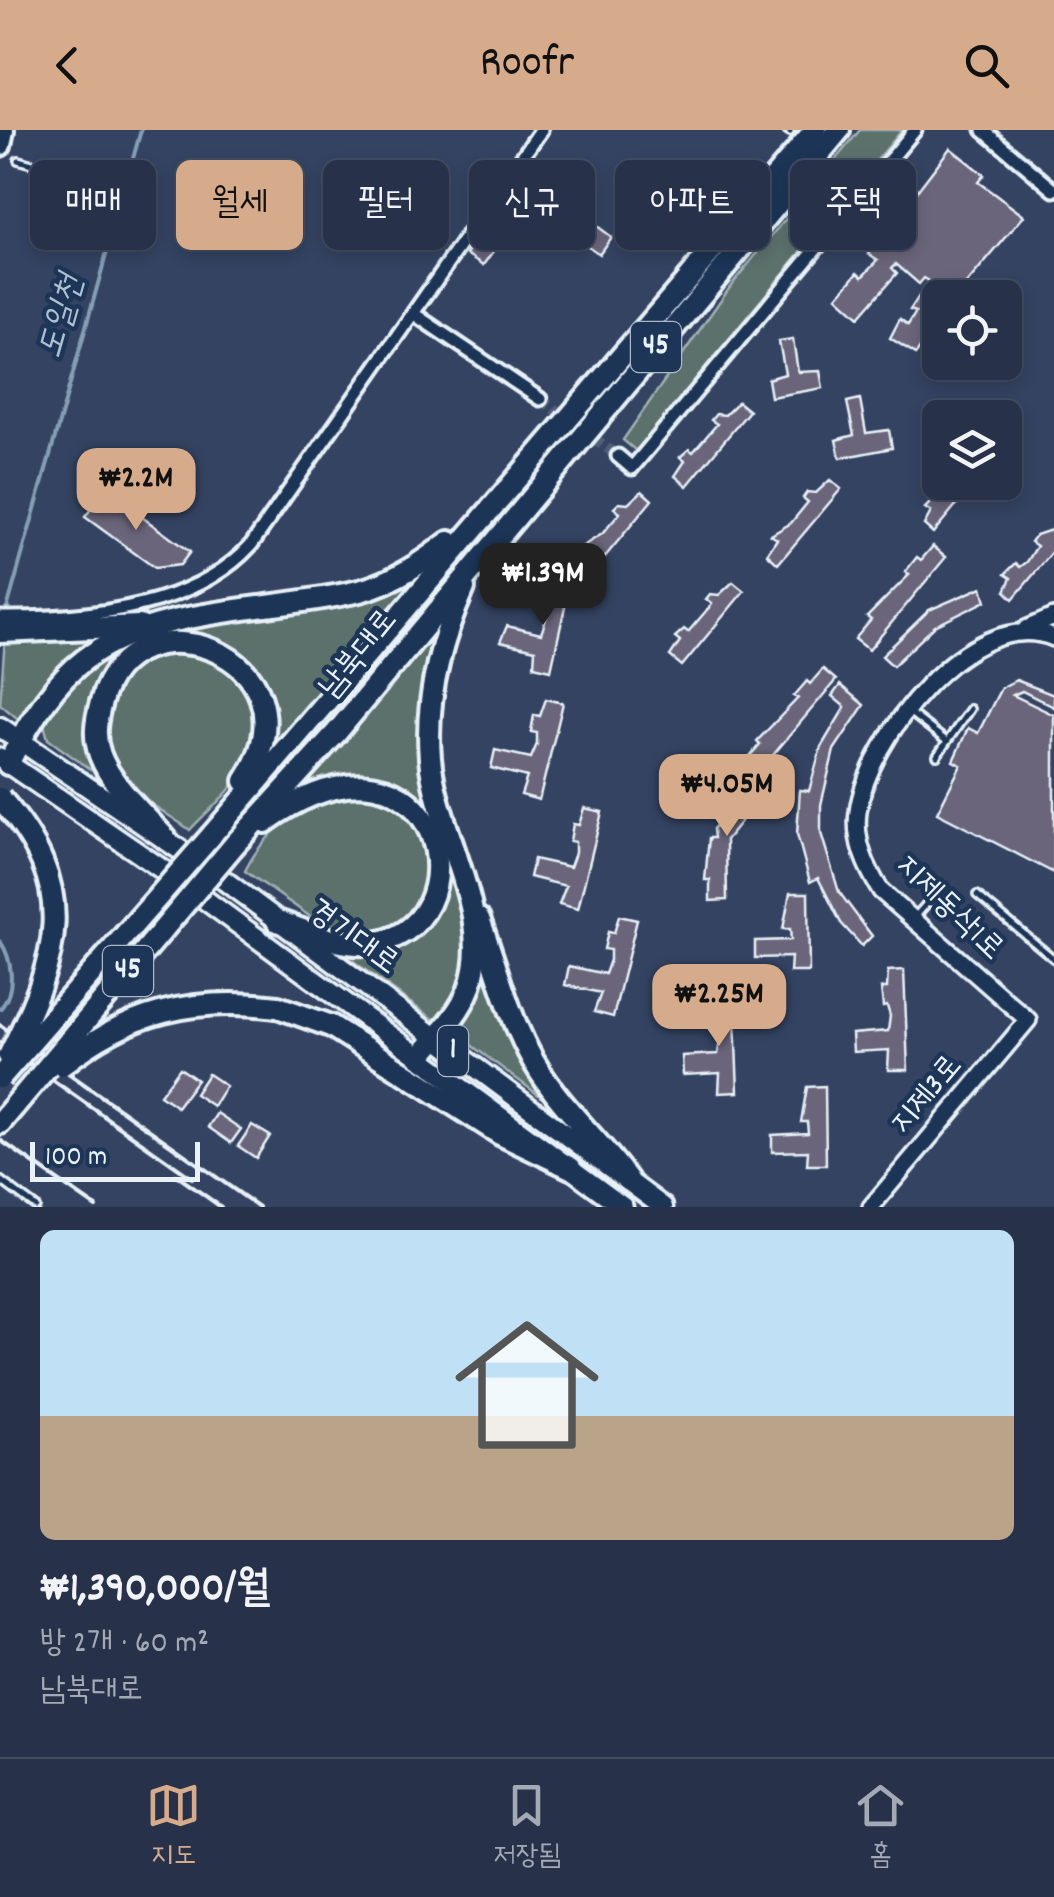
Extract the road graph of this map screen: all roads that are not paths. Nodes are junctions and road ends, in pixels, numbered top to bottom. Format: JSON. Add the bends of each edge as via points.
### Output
{"nodes":[{"id":1,"x":3,"y":130,"type":"edge"},
{"id":2,"x":541,"y":130,"type":"edge"},
{"id":3,"x":815,"y":130,"type":"edge"},
{"id":4,"x":839,"y":130,"type":"edge"},
{"id":5,"x":916,"y":130,"type":"edge"},
{"id":6,"x":984,"y":130,"type":"edge"},
{"id":7,"x":0,"y":145,"type":"edge"},
{"id":8,"x":18,"y":160,"type":"dead end"},
{"id":9,"x":30,"y":163,"type":"edge"},
{"id":10,"x":1054,"y":190,"type":"edge"},
{"id":11,"x":414,"y":314,"type":"junction"},
{"id":12,"x":540,"y":399,"type":"tunnel mouth"},
{"id":13,"x":618,"y":456,"type":"dead end"},
{"id":14,"x":478,"y":519,"type":"junction"},
{"id":15,"x":474,"y":564,"type":"junction"},
{"id":16,"x":1054,"y":617,"type":"edge"},
{"id":17,"x":0,"y":618,"type":"edge"},
{"id":18,"x":25,"y":625,"type":"junction"},
{"id":19,"x":162,"y":625,"type":"junction"},
{"id":20,"x":0,"y":632,"type":"edge"},
{"id":21,"x":1017,"y":633,"type":"junction"},
{"id":22,"x":1054,"y":638,"type":"edge"},
{"id":23,"x":970,"y":709,"type":"dead end"},
{"id":24,"x":909,"y":712,"type":"junction"},
{"id":25,"x":0,"y":727,"type":"edge"},
{"id":26,"x":945,"y":740,"type":"junction"},
{"id":27,"x":20,"y":741,"type":"junction"},
{"id":28,"x":937,"y":756,"type":"dead end"},
{"id":29,"x":4,"y":761,"type":"edge"},
{"id":30,"x":0,"y":798,"type":"edge"},
{"id":31,"x":212,"y":834,"type":"junction"},
{"id":32,"x":166,"y":839,"type":"junction"},
{"id":33,"x":235,"y":844,"type":"junction"},
{"id":34,"x":455,"y":856,"type":"junction"},
{"id":35,"x":936,"y":893,"type":"dead end"},
{"id":36,"x":976,"y":895,"type":"dead end"},
{"id":37,"x":912,"y":919,"type":"junction"},
{"id":38,"x":277,"y":921,"type":"junction"},
{"id":39,"x":1054,"y":959,"type":"edge"},
{"id":40,"x":1028,"y":1020,"type":"joint"},
{"id":41,"x":436,"y":1038,"type":"junction"},
{"id":42,"x":420,"y":1057,"type":"junction"},
{"id":43,"x":0,"y":1077,"type":"edge"},
{"id":44,"x":22,"y":1098,"type":"junction"},
{"id":45,"x":0,"y":1123,"type":"edge"},
{"id":46,"x":571,"y":1168,"type":"junction"},
{"id":47,"x":0,"y":1180,"type":"edge"},
{"id":48,"x":628,"y":1180,"type":"junction"},
{"id":49,"x":36,"y":1207,"type":"edge"},
{"id":50,"x":623,"y":1207,"type":"edge"},
{"id":51,"x":663,"y":1207,"type":"edge"},
{"id":52,"x":871,"y":1207,"type":"edge"}],
"edges":[{"from":1,"to":7,"type":"highway"},
{"from":2,"to":11,"type":"street"},
{"from":3,"to":14,"type":"highway","name":"남북대로","number":"45"},
{"from":4,"to":15,"type":"highway","name":"남북대로","number":"45"},
{"from":5,"to":13,"type":"street","via":[[632,468]]},
{"from":6,"to":10,"type":"street"},
{"from":8,"to":9,"type":"lane"},
{"from":11,"to":12,"type":"street"},
{"from":11,"to":18,"type":"street","via":[[228,570],[136,602]]},
{"from":14,"to":19,"type":"highway","via":[[415,568],[365,589]]},
{"from":14,"to":31,"type":"highway","name":"남북대로","number":"45"},
{"from":15,"to":33,"type":"highway","name":"남북대로","number":"45"},
{"from":15,"to":34,"type":"highway","via":[[452,614],[428,704],[430,762]]},
{"from":16,"to":21,"type":"street"},
{"from":17,"to":18,"type":"street"},
{"from":18,"to":19,"type":"highway"},
{"from":18,"to":20,"type":"highway"},
{"from":19,"to":27,"type":"highway","via":[[85,658]]},
{"from":21,"to":22,"type":"street","name":"지제동삭1로"},
{"from":21,"to":24,"type":"street","name":"지제동삭1로","via":[[948,664]]},
{"from":23,"to":26,"type":"lane"},
{"from":24,"to":26,"type":"lane"},
{"from":24,"to":37,"type":"street","name":"지제동삭1로","via":[[878,749],[858,816],[865,864],[880,892]]},
{"from":25,"to":27,"type":"main road","name":"경기대로","number":"1"},
{"from":26,"to":28,"type":"lane"},
{"from":27,"to":29,"type":"highway"},
{"from":27,"to":32,"type":"main road","name":"경기대로","number":"1"},
{"from":29,"to":42,"type":"main road","name":"경기대로","number":"1"},
{"from":30,"to":43,"type":"highway","bridge":true,"via":[[30,832],[48,871],[54,907],[54,935],[37,1000]]},
{"from":31,"to":32,"type":"highway","via":[[259,760],[266,716],[246,671],[229,656],[208,646],[161,644],[124,664],[111,680],[94,733],[110,775]]},
{"from":31,"to":43,"type":"highway","name":"남북대로","number":"45","bridge":true},
{"from":32,"to":38,"type":"main road","name":"경기대로","number":"1"},
{"from":33,"to":38,"type":"highway","via":[[300,798],[342,784],[397,794],[433,835],[440,861],[434,887],[405,934],[363,944]]},
{"from":33,"to":44,"type":"highway","name":"남북대로","number":"45","bridge":true},
{"from":34,"to":41,"type":"highway","via":[[476,964],[468,991]]},
{"from":34,"to":48,"type":"highway","via":[[527,1050],[560,1102]]},
{"from":35,"to":37,"type":"lane"},
{"from":36,"to":39,"type":"lane"},
{"from":37,"to":40,"type":"street","name":"지제동삭1로"},
{"from":38,"to":41,"type":"main road","name":"경기대로","number":"1"},
{"from":40,"to":52,"type":"street","name":"지제3로"},
{"from":41,"to":42,"type":"highway"},
{"from":41,"to":48,"type":"main road","name":"경기대로","number":"1"},
{"from":42,"to":46,"type":"main road","name":"경기대로","number":"1"},
{"from":44,"to":45,"type":"highway","name":"남북대로","number":"45"},
{"from":44,"to":46,"type":"highway","bridge":true,"via":[[81,1050],[156,1012],[228,1001],[278,1006],[331,1026],[500,1134]]},
{"from":46,"to":50,"type":"main road","name":"경기대로","number":"1"},
{"from":47,"to":49,"type":"lane"},
{"from":48,"to":51,"type":"main road","name":"경기대로","number":"1"}]}
